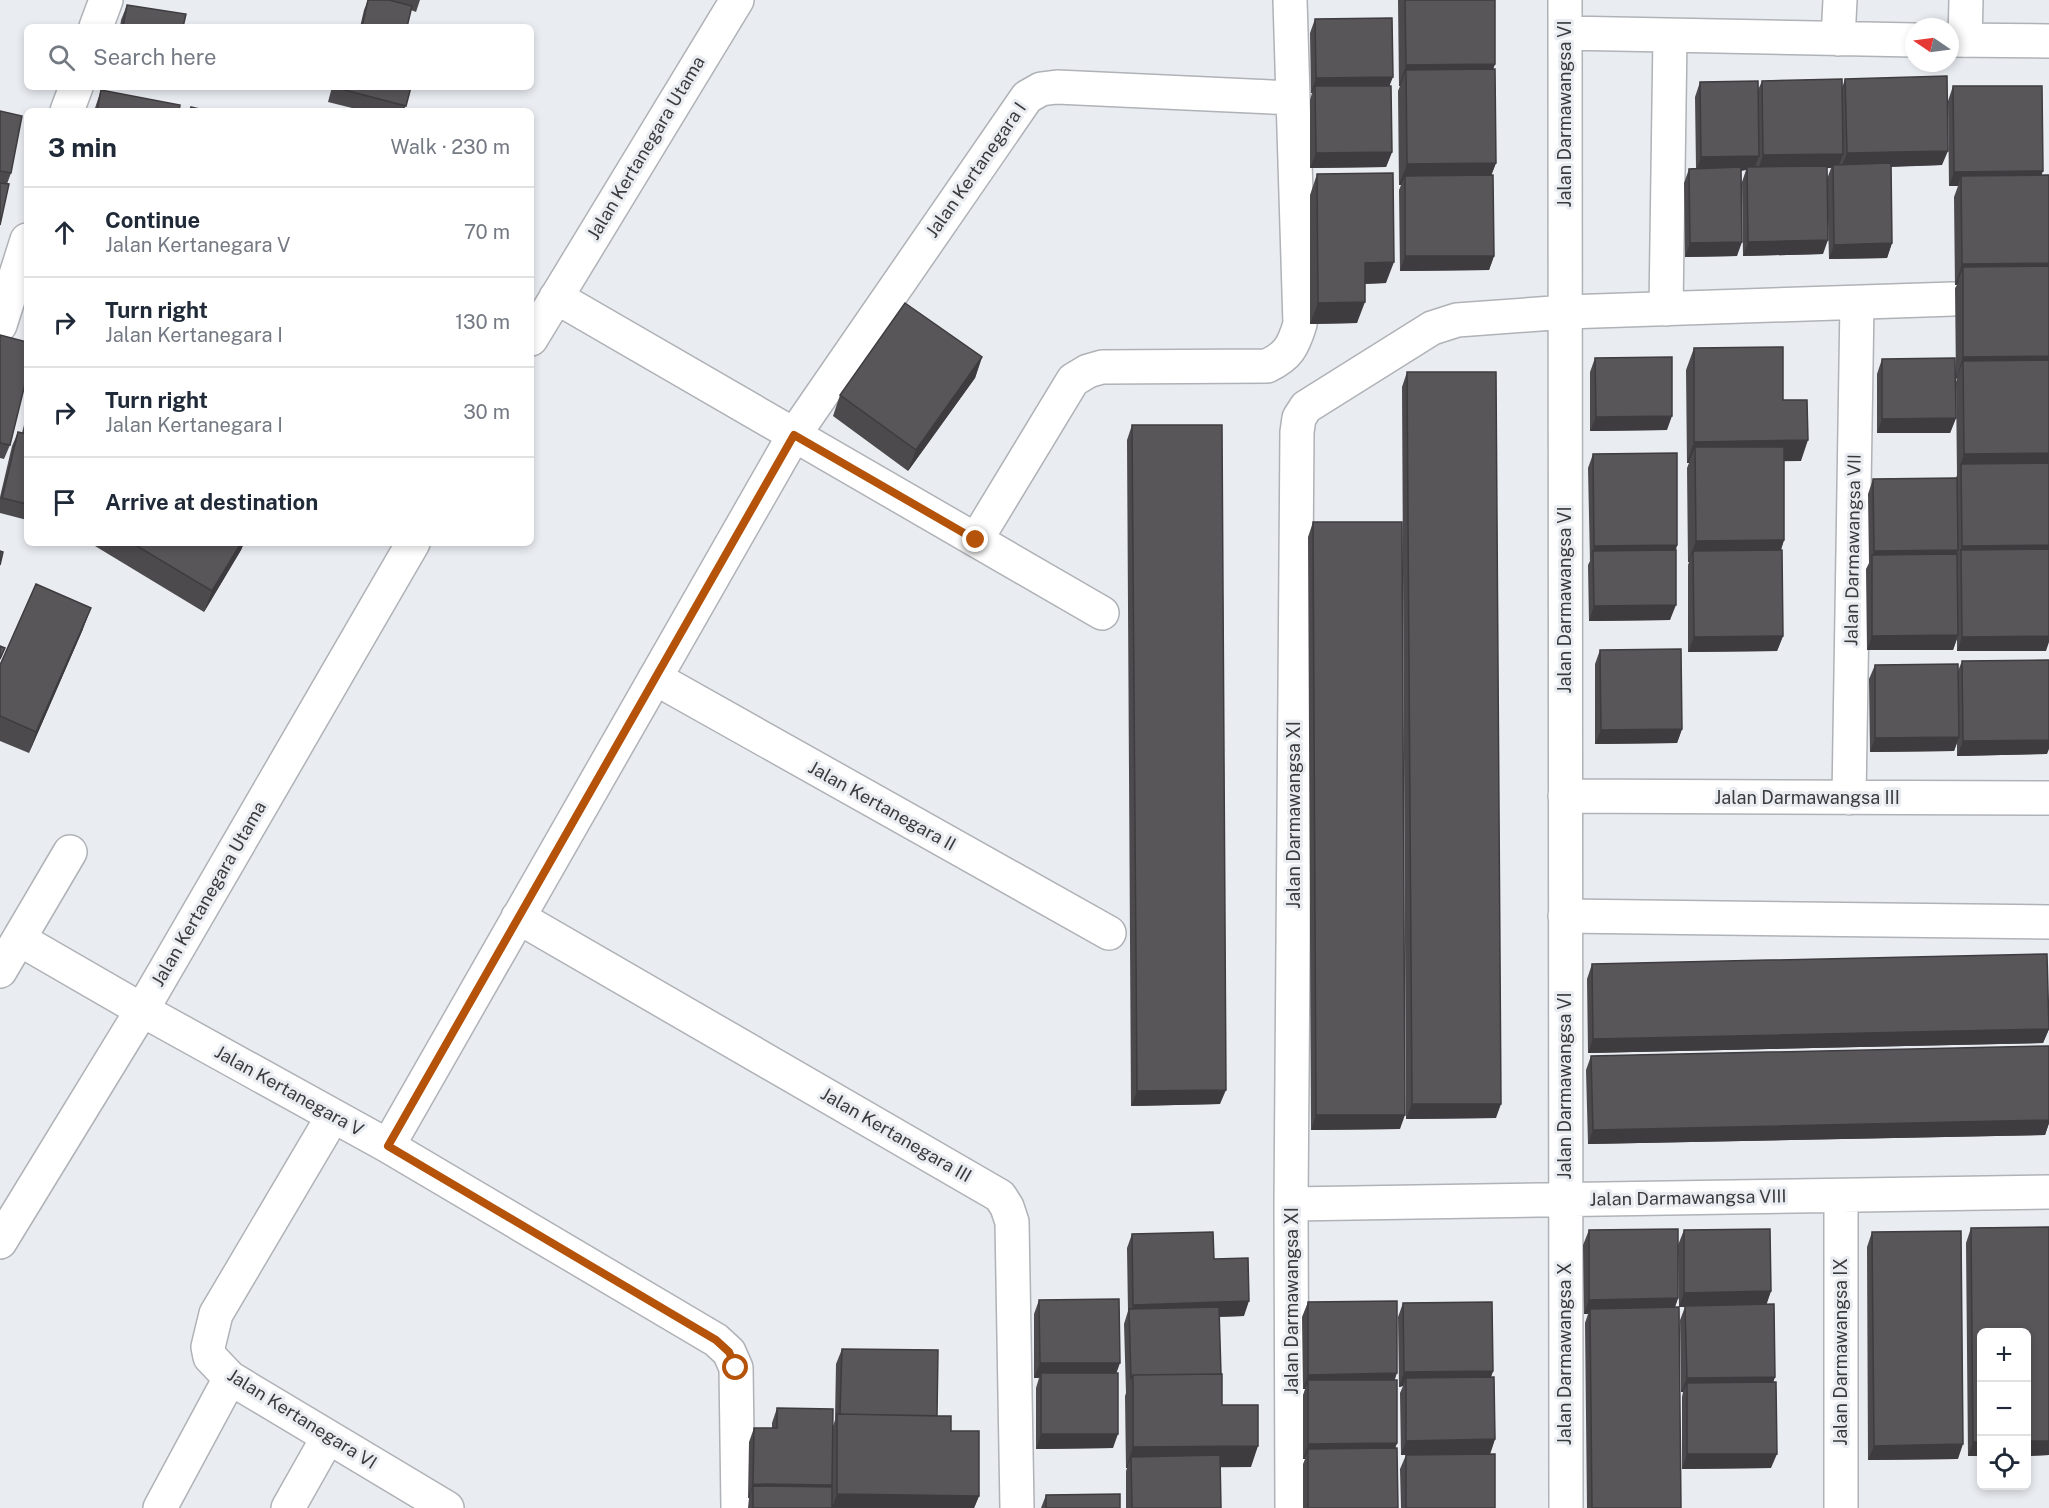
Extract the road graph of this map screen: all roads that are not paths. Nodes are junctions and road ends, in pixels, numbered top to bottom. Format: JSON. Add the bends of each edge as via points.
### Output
{"nodes":[{"id":1,"x":106,"y":0,"type":"edge"},
{"id":2,"x":737,"y":0,"type":"edge"},
{"id":3,"x":1290,"y":0,"type":"edge"},
{"id":4,"x":1566,"y":0,"type":"edge"},
{"id":5,"x":1840,"y":0,"type":"edge"},
{"id":6,"x":1966,"y":0,"type":"edge"},
{"id":7,"x":97,"y":24,"type":"edge"},
{"id":8,"x":1565,"y":33,"type":"junction"},
{"id":9,"x":1959,"y":35,"type":"edge"},
{"id":10,"x":1670,"y":36,"type":"junction"},
{"id":11,"x":1838,"y":39,"type":"junction"},
{"id":12,"x":1905,"y":40,"type":"edge"},
{"id":13,"x":1959,"y":40,"type":"edge"},
{"id":14,"x":2049,"y":41,"type":"edge"},
{"id":15,"x":75,"y":90,"type":"edge"},
{"id":16,"x":1292,"y":98,"type":"junction"},
{"id":17,"x":68,"y":108,"type":"edge"},
{"id":18,"x":24,"y":249,"type":"edge"},
{"id":19,"x":556,"y":297,"type":"junction"},
{"id":20,"x":1953,"y":299,"type":"dead end"},
{"id":21,"x":1857,"y":303,"type":"junction"},
{"id":22,"x":1666,"y":309,"type":"junction"},
{"id":23,"x":1566,"y":312,"type":"junction"},
{"id":24,"x":0,"y":325,"type":"edge"},
{"id":25,"x":534,"y":334,"type":"edge"},
{"id":26,"x":794,"y":435,"type":"junction"},
{"id":27,"x":976,"y":540,"type":"junction"},
{"id":28,"x":411,"y":546,"type":"edge"},
{"id":29,"x":1102,"y":613,"type":"dead end"},
{"id":30,"x":655,"y":678,"type":"junction"},
{"id":31,"x":1565,"y":796,"type":"junction"},
{"id":32,"x":1849,"y":798,"type":"junction"},
{"id":33,"x":2049,"y":798,"type":"edge"},
{"id":34,"x":70,"y":852,"type":"dead end"},
{"id":35,"x":1565,"y":915,"type":"junction"},
{"id":36,"x":518,"y":917,"type":"junction"},
{"id":37,"x":2049,"y":922,"type":"edge"},
{"id":38,"x":1109,"y":933,"type":"dead end"},
{"id":39,"x":19,"y":939,"type":"junction"},
{"id":40,"x":0,"y":971,"type":"edge"},
{"id":41,"x":142,"y":1010,"type":"junction"},
{"id":42,"x":333,"y":1116,"type":"junction"},
{"id":43,"x":388,"y":1146,"type":"junction"},
{"id":44,"x":2049,"y":1192,"type":"edge"},
{"id":45,"x":1841,"y":1196,"type":"junction"},
{"id":46,"x":1565,"y":1200,"type":"junction"},
{"id":47,"x":1292,"y":1204,"type":"junction"},
{"id":48,"x":0,"y":1242,"type":"edge"},
{"id":49,"x":230,"y":1378,"type":"junction"},
{"id":50,"x":328,"y":1437,"type":"junction"},
{"id":51,"x":160,"y":1508,"type":"edge"},
{"id":52,"x":288,"y":1508,"type":"edge"},
{"id":53,"x":447,"y":1508,"type":"edge"},
{"id":54,"x":738,"y":1508,"type":"edge"},
{"id":55,"x":1017,"y":1508,"type":"edge"},
{"id":56,"x":1292,"y":1508,"type":"edge"},
{"id":57,"x":1566,"y":1508,"type":"edge"},
{"id":58,"x":1840,"y":1508,"type":"edge"}],
"edges":[{"from":1,"to":7,"type":"street"},
{"from":2,"to":19,"type":"street","name":"Jalan Kertanegara Utama"},
{"from":3,"to":16,"type":"street"},
{"from":4,"to":8,"type":"street","name":"Jalan Darmawangsa VI"},
{"from":5,"to":11,"type":"street"},
{"from":6,"to":9,"type":"street"},
{"from":8,"to":10,"type":"street"},
{"from":8,"to":23,"type":"street","name":"Jalan Darmawangsa VI"},
{"from":10,"to":11,"type":"street"},
{"from":10,"to":22,"type":"street"},
{"from":11,"to":12,"type":"street"},
{"from":13,"to":14,"type":"street"},
{"from":15,"to":17,"type":"street"},
{"from":16,"to":26,"type":"street","name":"Jalan Kertanegara I","via":[[1057,87],[1041,89],[1027,97]]},
{"from":16,"to":27,"type":"street","via":[[1300,324],[1295,342],[1282,359],[1267,366],[1088,370],[1073,380]]},
{"from":18,"to":24,"type":"street"},
{"from":19,"to":25,"type":"street","name":"Jalan Kertanegara Utama"},
{"from":19,"to":26,"type":"street"},
{"from":20,"to":21,"type":"street"},
{"from":21,"to":22,"type":"street"},
{"from":21,"to":32,"type":"street","name":"Jalan Darmawangsa VII"},
{"from":22,"to":23,"type":"street"},
{"from":23,"to":31,"type":"street","name":"Jalan Darmawangsa VI"},
{"from":23,"to":47,"type":"street","name":"Jalan Darmawangsa XI","via":[[1457,320],[1432,328],[1306,407],[1299,418]]},
{"from":26,"to":27,"type":"street"},
{"from":26,"to":30,"type":"street","name":"Jalan Kertanegara I"},
{"from":27,"to":29,"type":"street"},
{"from":28,"to":41,"type":"street","name":"Jalan Kertanegara Utama"},
{"from":30,"to":36,"type":"street","name":"Jalan Kertanegara I"},
{"from":30,"to":38,"type":"street","name":"Jalan Kertanegara II"},
{"from":31,"to":32,"type":"street","name":"Jalan Darmawangsa III"},
{"from":31,"to":35,"type":"street","name":"Jalan Darmawangsa VI"},
{"from":32,"to":33,"type":"street","name":"Jalan Darmawangsa III"},
{"from":34,"to":39,"type":"street"},
{"from":35,"to":37,"type":"street"},
{"from":35,"to":46,"type":"street","name":"Jalan Darmawangsa VI"},
{"from":36,"to":43,"type":"street","name":"Jalan Kertanegara I"},
{"from":36,"to":55,"type":"street","name":"Jalan Kertanegara III","via":[[1000,1196],[1012,1222]]},
{"from":39,"to":40,"type":"street"},
{"from":39,"to":41,"type":"street","name":"Jalan Kertanegara V"},
{"from":41,"to":42,"type":"street","name":"Jalan Kertanegara V"},
{"from":41,"to":48,"type":"street","name":"Jalan Kertanegara Utama"},
{"from":42,"to":43,"type":"street","name":"Jalan Kertanegara V"},
{"from":42,"to":49,"type":"street","name":"Jalan Kertanegara VI","via":[[216,1314],[208,1347],[210,1358]]},
{"from":43,"to":54,"type":"street","name":"Jalan Kertanegara V","via":[[716,1340],[729,1352],[736,1368]]},
{"from":44,"to":45,"type":"street","name":"Jalan Darmawangsa VIII"},
{"from":45,"to":46,"type":"street","name":"Jalan Darmawangsa VIII"},
{"from":45,"to":58,"type":"street","name":"Jalan Darmawangsa IX"},
{"from":46,"to":47,"type":"street","name":"Jalan Darmawangsa VIII"},
{"from":46,"to":57,"type":"street","name":"Jalan Darmawangsa X"},
{"from":47,"to":56,"type":"street","name":"Jalan Darmawangsa XI"},
{"from":49,"to":50,"type":"street","name":"Jalan Kertanegara VI"},
{"from":49,"to":51,"type":"street"},
{"from":50,"to":52,"type":"street"},
{"from":50,"to":53,"type":"street","name":"Jalan Kertanegara VI"}]}
